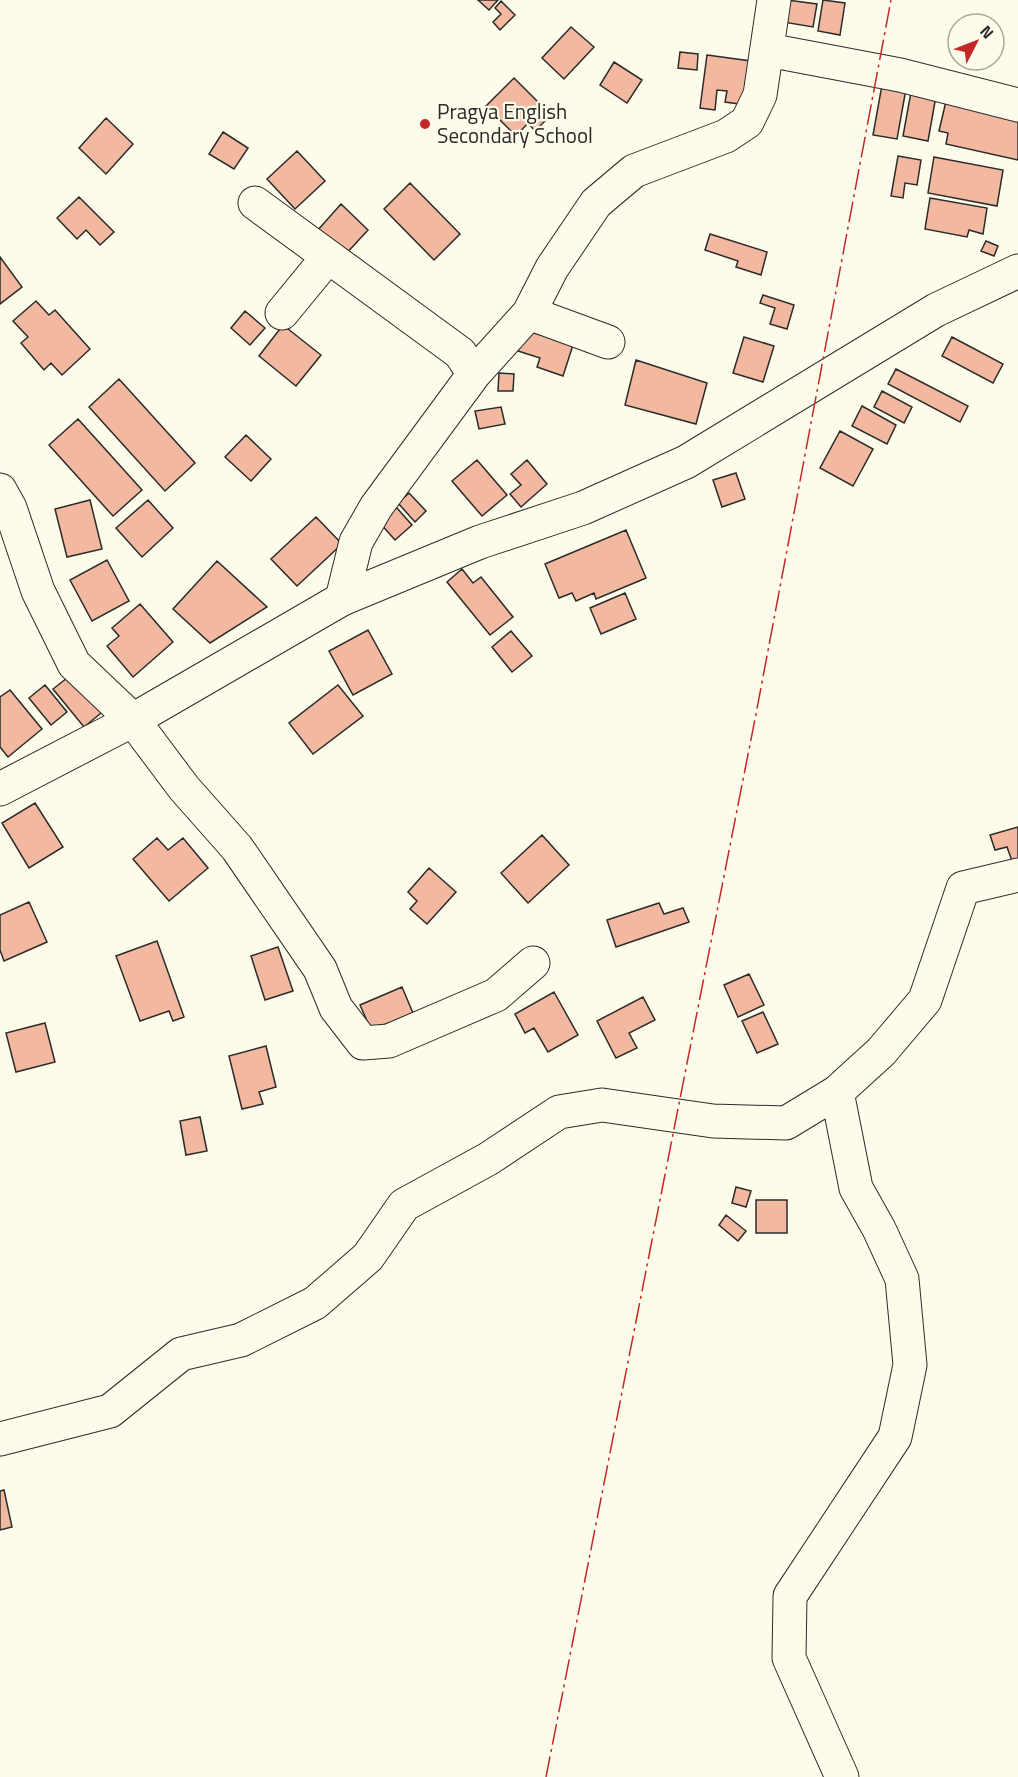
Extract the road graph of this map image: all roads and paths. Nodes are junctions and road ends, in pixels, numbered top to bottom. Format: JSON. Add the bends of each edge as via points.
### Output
{"nodes":[{"id":1,"x":774,"y":0,"type":"edge"},
{"id":2,"x":768,"y":50,"type":"junction"},
{"id":3,"x":1018,"y":105,"type":"edge"},
{"id":4,"x":255,"y":203,"type":"dead end"},
{"id":5,"x":328,"y":257,"type":"junction"},
{"id":6,"x":1018,"y":271,"type":"edge"},
{"id":7,"x":529,"y":312,"type":"junction"},
{"id":8,"x":282,"y":313,"type":"dead end"},
{"id":9,"x":608,"y":342,"type":"dead end"},
{"id":10,"x":474,"y":375,"type":"junction"},
{"id":11,"x":0,"y":490,"type":"edge"},
{"id":12,"x":342,"y":599,"type":"junction"},
{"id":13,"x":133,"y":720,"type":"junction"},
{"id":14,"x":0,"y":789,"type":"edge"},
{"id":15,"x":1018,"y":876,"type":"edge"},
{"id":16,"x":533,"y":963,"type":"dead end"},
{"id":17,"x":837,"y":1092,"type":"junction"},
{"id":18,"x":0,"y":1439,"type":"edge"},
{"id":19,"x":842,"y":1777,"type":"edge"}],
"edges":[{"from":1,"to":2,"type":"street"},
{"from":2,"to":3,"type":"street","via":[[900,75]]},
{"from":2,"to":7,"type":"street","via":[[760,95],[747,122],[726,136],[634,171],[596,203],[552,268]]},
{"from":4,"to":5,"type":"street"},
{"from":5,"to":8,"type":"street"},
{"from":5,"to":10,"type":"street","via":[[460,353]]},
{"from":6,"to":12,"type":"street","via":[[936,309],[686,462],[583,508],[480,542]]},
{"from":7,"to":9,"type":"street"},
{"from":7,"to":10,"type":"street"},
{"from":10,"to":12,"type":"street","via":[[376,507],[356,542]]},
{"from":11,"to":13,"type":"street","via":[[10,508],[38,591],[74,664]]},
{"from":12,"to":13,"type":"street"},
{"from":13,"to":14,"type":"street"},
{"from":13,"to":16,"type":"street","via":[[183,788],[237,848],[320,969],[336,1008],[363,1043],[389,1041],[496,995]]},
{"from":15,"to":17,"type":"street","via":[[963,888],[925,1000],[881,1052]]},
{"from":17,"to":18,"type":"street","via":[[786,1123],[712,1121],[602,1105],[559,1112],[488,1159],[404,1205],[368,1257],[315,1303],[241,1340],[181,1354],[110,1411]]},
{"from":17,"to":19,"type":"street","via":[[856,1188],[902,1279],[909,1365],[896,1437],[790,1596],[789,1659]]}]}
